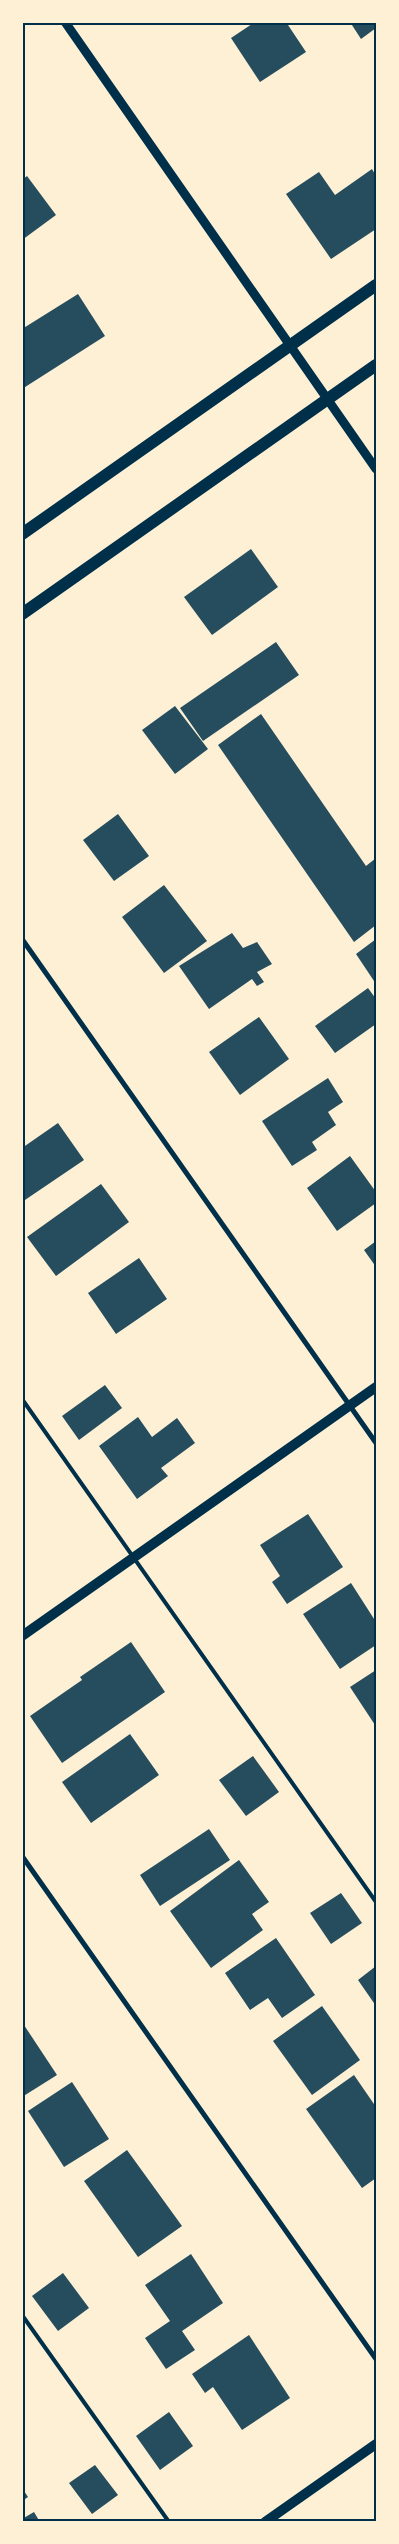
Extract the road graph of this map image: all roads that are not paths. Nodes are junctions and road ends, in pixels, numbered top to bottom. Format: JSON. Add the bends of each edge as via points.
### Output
{"nodes":[{"id":1,"x":65,"y":22,"type":"edge"},
{"id":2,"x":376,"y":285,"type":"edge"},
{"id":3,"x":290,"y":345,"type":"junction"},
{"id":4,"x":376,"y":365,"type":"edge"},
{"id":5,"x":328,"y":400,"type":"junction"},
{"id":6,"x":376,"y":469,"type":"edge"},
{"id":7,"x":22,"y":534,"type":"edge"},
{"id":8,"x":22,"y":614,"type":"edge"},
{"id":9,"x":22,"y":939,"type":"edge"},
{"id":10,"x":376,"y":1388,"type":"edge"},
{"id":11,"x":22,"y":1398,"type":"edge"},
{"id":12,"x":350,"y":1406,"type":"junction"},
{"id":13,"x":376,"y":1443,"type":"edge"},
{"id":14,"x":133,"y":1558,"type":"junction"},
{"id":15,"x":22,"y":1636,"type":"edge"},
{"id":16,"x":22,"y":1856,"type":"edge"},
{"id":17,"x":376,"y":1902,"type":"edge"},
{"id":18,"x":22,"y":2315,"type":"edge"},
{"id":19,"x":376,"y":2359,"type":"edge"},
{"id":20,"x":376,"y":2444,"type":"edge"},
{"id":21,"x":169,"y":2522,"type":"edge"},
{"id":22,"x":265,"y":2522,"type":"edge"}],
"edges":[{"from":1,"to":3,"type":"street"},
{"from":2,"to":3,"type":"main road"},
{"from":3,"to":5,"type":"street"},
{"from":3,"to":7,"type":"main road"},
{"from":4,"to":5,"type":"main road"},
{"from":5,"to":6,"type":"street"},
{"from":5,"to":8,"type":"main road"},
{"from":9,"to":12,"type":"street"},
{"from":10,"to":12,"type":"main road"},
{"from":11,"to":14,"type":"lane"},
{"from":12,"to":13,"type":"street"},
{"from":12,"to":14,"type":"main road"},
{"from":14,"to":15,"type":"main road"},
{"from":14,"to":17,"type":"lane"},
{"from":16,"to":19,"type":"street"},
{"from":18,"to":21,"type":"lane"},
{"from":20,"to":22,"type":"main road"}]}
